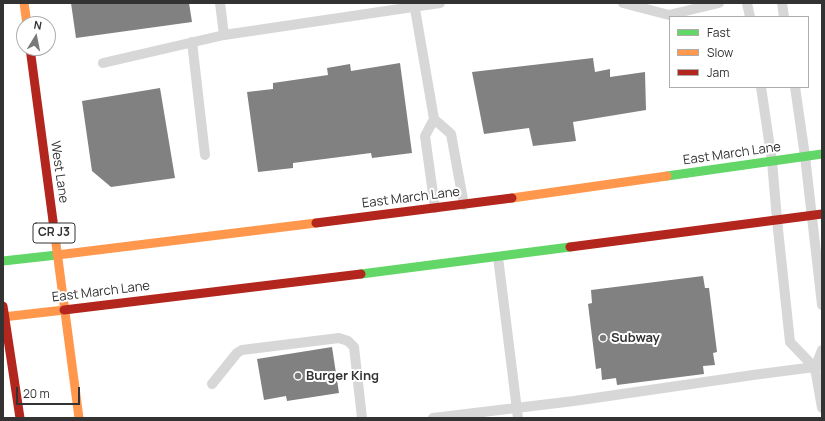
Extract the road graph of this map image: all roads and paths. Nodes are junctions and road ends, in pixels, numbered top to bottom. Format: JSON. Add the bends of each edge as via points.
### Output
{"nodes":[{"id":1,"x":24,"y":3,"type":"edge"},
{"id":2,"x":220,"y":3,"type":"edge"},
{"id":3,"x":440,"y":3,"type":"edge"},
{"id":4,"x":623,"y":3,"type":"edge"},
{"id":5,"x":719,"y":3,"type":"edge"},
{"id":6,"x":748,"y":3,"type":"edge"},
{"id":7,"x":782,"y":3,"type":"edge"},
{"id":8,"x":414,"y":4,"type":"edge"},
{"id":9,"x":638,"y":5,"type":"edge"},
{"id":10,"x":25,"y":16,"type":"edge"},
{"id":11,"x":750,"y":16,"type":"edge"},
{"id":12,"x":784,"y":16,"type":"edge"},
{"id":13,"x":224,"y":35,"type":"junction"},
{"id":14,"x":192,"y":42,"type":"junction"},
{"id":15,"x":31,"y":56,"type":"edge"},
{"id":16,"x":103,"y":63,"type":"dead end"},
{"id":17,"x":761,"y":88,"type":"edge"},
{"id":18,"x":795,"y":88,"type":"edge"},
{"id":19,"x":434,"y":119,"type":"junction"},
{"id":20,"x":822,"y":154,"type":"edge"},
{"id":21,"x":205,"y":155,"type":"dead end"},
{"id":22,"x":805,"y":156,"type":"junction"},
{"id":23,"x":772,"y":161,"type":"junction"},
{"id":24,"x":464,"y":205,"type":"junction"},
{"id":25,"x":435,"y":208,"type":"junction"},
{"id":26,"x":822,"y":214,"type":"edge"},
{"id":27,"x":811,"y":216,"type":"junction"},
{"id":28,"x":777,"y":220,"type":"junction"},
{"id":29,"x":57,"y":255,"type":"junction"},
{"id":30,"x":498,"y":257,"type":"junction"},
{"id":31,"x":3,"y":261,"type":"edge"},
{"id":32,"x":822,"y":305,"type":"edge"},
{"id":33,"x":3,"y":306,"type":"edge"},
{"id":34,"x":64,"y":310,"type":"junction"},
{"id":35,"x":4,"y":317,"type":"edge"},
{"id":36,"x":822,"y":350,"type":"edge"},
{"id":37,"x":818,"y":367,"type":"edge"},
{"id":38,"x":212,"y":384,"type":"dead end"},
{"id":39,"x":822,"y":408,"type":"edge"},
{"id":40,"x":518,"y":413,"type":"edge"},
{"id":41,"x":20,"y":418,"type":"edge"},
{"id":42,"x":79,"y":418,"type":"edge"},
{"id":43,"x":362,"y":418,"type":"edge"},
{"id":44,"x":433,"y":418,"type":"edge"}],
"edges":[{"from":1,"to":10,"type":"main road"},
{"from":2,"to":13,"type":"lane"},
{"from":3,"to":8,"type":"lane"},
{"from":4,"to":9,"type":"lane"},
{"from":5,"to":9,"type":"lane","via":[[669,15]]},
{"from":6,"to":11,"type":"lane"},
{"from":7,"to":12,"type":"lane"},
{"from":8,"to":13,"type":"lane"},
{"from":8,"to":19,"type":"lane"},
{"from":13,"to":14,"type":"lane"},
{"from":14,"to":16,"type":"lane"},
{"from":14,"to":21,"type":"lane"},
{"from":15,"to":29,"type":"main road","name":"West Lane","number":"CR J3"},
{"from":17,"to":23,"type":"lane"},
{"from":18,"to":22,"type":"lane"},
{"from":19,"to":24,"type":"lane","via":[[451,134]]},
{"from":19,"to":25,"type":"lane","via":[[425,136]]},
{"from":20,"to":22,"type":"main road","name":"East March Lane"},
{"from":22,"to":23,"type":"main road","name":"East March Lane"},
{"from":22,"to":27,"type":"lane"},
{"from":23,"to":24,"type":"main road","name":"East March Lane"},
{"from":23,"to":28,"type":"lane"},
{"from":24,"to":25,"type":"main road","name":"East March Lane"},
{"from":25,"to":29,"type":"main road","name":"East March Lane"},
{"from":26,"to":27,"type":"main road","name":"East March Lane"},
{"from":27,"to":28,"type":"main road","name":"East March Lane"},
{"from":27,"to":32,"type":"lane"},
{"from":28,"to":30,"type":"main road","name":"East March Lane"},
{"from":28,"to":37,"type":"lane","via":[[790,342]]},
{"from":29,"to":31,"type":"main road","name":"East March Lane"},
{"from":29,"to":34,"type":"main road","name":"West Lane","number":"CR J3"},
{"from":30,"to":34,"type":"main road","name":"East March Lane"},
{"from":30,"to":40,"type":"lane"},
{"from":33,"to":35,"type":"main road"},
{"from":34,"to":35,"type":"main road","name":"East March Lane"},
{"from":34,"to":42,"type":"main road","name":"West Lane","number":"CR J3"},
{"from":35,"to":41,"type":"main road"},
{"from":36,"to":37,"type":"lane"},
{"from":37,"to":39,"type":"lane"},
{"from":37,"to":40,"type":"lane"},
{"from":38,"to":43,"type":"lane","via":[[242,350],[339,338],[354,347]]},
{"from":40,"to":44,"type":"lane"}]}
